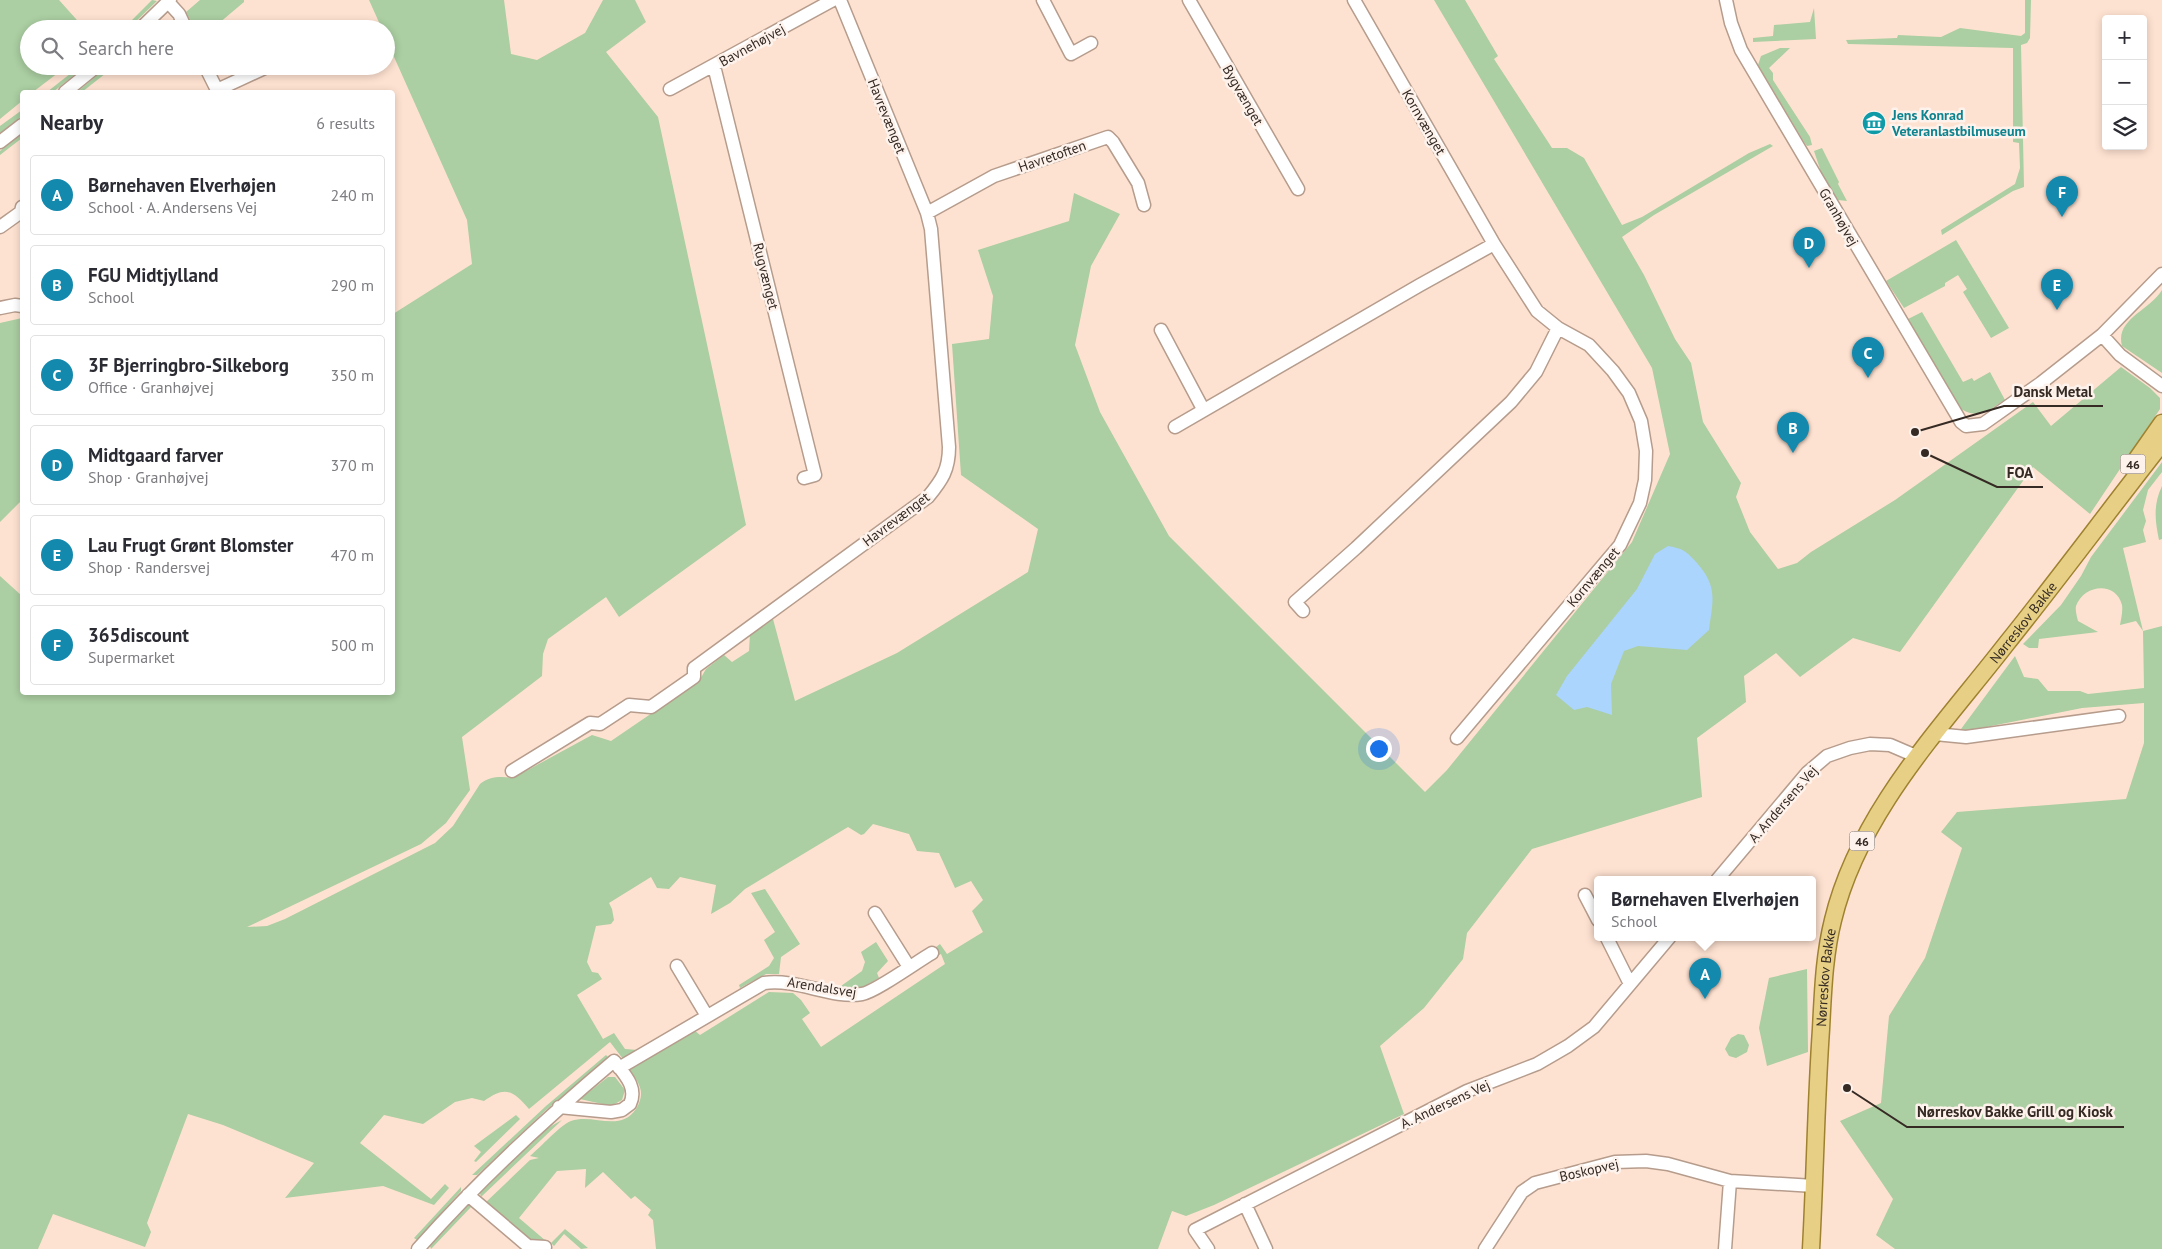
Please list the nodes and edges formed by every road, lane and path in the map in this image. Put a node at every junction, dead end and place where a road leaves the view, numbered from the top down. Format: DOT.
graph roads {
  1 [pos="833,0"];
  2 [pos="840,0"];
  3 [pos="1043,0"];
  4 [pos="1189,0"];
  5 [pos="1354,0"];
  6 [pos="1726,0"];
  7 [pos="169,1"];
  8 [pos="149,20"];
  9 [pos="182,20"];
  10 [pos="1091,43"];
  11 [pos="714,66"];
  12 [pos="86,75"];
  13 [pos="210,75"];
  14 [pos="251,75"];
  15 [pos="670,89"];
  16 [pos="67,90"];
  17 [pos="217,90"];
  18 [pos="220,90"];
  19 [pos="20,127"];
  20 [pos="0,142"];
  21 [pos="1298,190"];
  22 [pos="1144,205"];
  23 [pos="20,213"];
  24 [pos="927,213"];
  25 [pos="0,227"];
  26 [pos="1494,244"];
  27 [pos="2162,274"];
  28 [pos="20,306"];
  29 [pos="0,308"];
  30 [pos="1558,328"];
  31 [pos="1161,330"];
  32 [pos="2102,335"];
  33 [pos="2162,386"];
  34 [pos="1204,409"];
  35 [pos="2162,423"];
  36 [pos="1174,427"];
  37 [pos="2162,443"];
  38 [pos="804,478"];
  39 [pos="2110,509"];
  40 [pos="1303,611"];
  41 [pos="2119,716"];
  42 [pos="1936,734"];
  43 [pos="1457,738"];
  44 [pos="1918,757"];
  45 [pos="512,771"];
  46 [pos="1721,876"];
  47 [pos="1585,895"];
  48 [pos="1594,912"];
  49 [pos="875,913"];
  50 [pos="1608,941"];
  51 [pos="1666,941"];
  52 [pos="932,952"];
  53 [pos="677,966"];
  54 [pos="909,967"];
  55 [pos="1630,984"];
  56 [pos="707,1016"];
  57 [pos="619,1068"];
  58 [pos="559,1107"];
  59 [pos="1730,1180"];
  60 [pos="1814,1186"];
  61 [pos="468,1195"];
  62 [pos="1245,1204"];
  63 [pos="545,1247"];
  64 [pos="419,1249"];
  65 [pos="1208,1249"];
  66 [pos="1266,1249"];
  67 [pos="1485,1249"];
  68 [pos="1725,1249"];
  69 [pos="1811,1249"];
  1 -- 11 [label="street, Bavnehøjvej"];
  2 -- 24 [label="street, Havrevænget"];
  3 -- 10 [label="street"];
  4 -- 21 [label="street, Bygvænget"];
  5 -- 26 [label="street, Kornvænget"];
  6 -- 32 [label="street, Granhøjvej"];
  7 -- 8 [label="street"];
  7 -- 9 [label="street"];
  11 -- 15 [label="street, Bavnehøjvej"];
  11 -- 38 [label="street, Rugvænget"];
  12 -- 16 [label="street"];
  13 -- 17 [label="street"];
  14 -- 18 [label="street"];
  19 -- 20 [label="street"];
  22 -- 24 [label="street, Havretoften"];
  23 -- 25 [label="street"];
  24 -- 45 [label="street, Havrevænget"];
  26 -- 30 [label="street, Kornvænget"];
  26 -- 34 [label="street"];
  27 -- 32 [label="street"];
  28 -- 29 [label="street"];
  30 -- 40 [label="street"];
  30 -- 43 [label="street, Kornvænget"];
  31 -- 34 [label="street"];
  32 -- 33 [label="street"];
  34 -- 36 [label="street"];
  35 -- 39 [label="main road, Nørreskov Bakke / 46"];
  37 -- 39 [label="main road, Nørreskov Bakke / 46"];
  39 -- 42 [label="main road, Nørreskov Bakke / 46"];
  41 -- 42 [label="street"];
  42 -- 44 [label="main road, Nørreskov Bakke / 46"];
  44 -- 46 [label="street, A. Andersens Vej"];
  44 -- 60 [label="main road, Nørreskov Bakke / 46"];
  47 -- 48 [label="street"];
  49 -- 54 [label="street"];
  50 -- 55 [label="street"];
  51 -- 55 [label="street, A. Andersens Vej"];
  52 -- 54 [label="street, Arendalsvej"];
  53 -- 56 [label="street"];
  54 -- 56 [label="street, Arendalsvej"];
  55 -- 62 [label="street, A. Andersens Vej"];
  56 -- 57 [label="street, Arendalsvej"];
  57 -- 58 [label="street, Arendalsvej"];
  57 -- 58 [label="street"];
  58 -- 61 [label="street, Arendalsvej"];
  59 -- 60 [label="street, Boskopvej"];
  59 -- 67 [label="street, Boskopvej"];
  59 -- 68 [label="street"];
  60 -- 69 [label="main road, Nørreskov Bakke / 46"];
  61 -- 63 [label="street"];
  61 -- 64 [label="street, Arendalsvej"];
  62 -- 65 [label="street, A. Andersens Vej"];
  62 -- 66 [label="street"];
}
